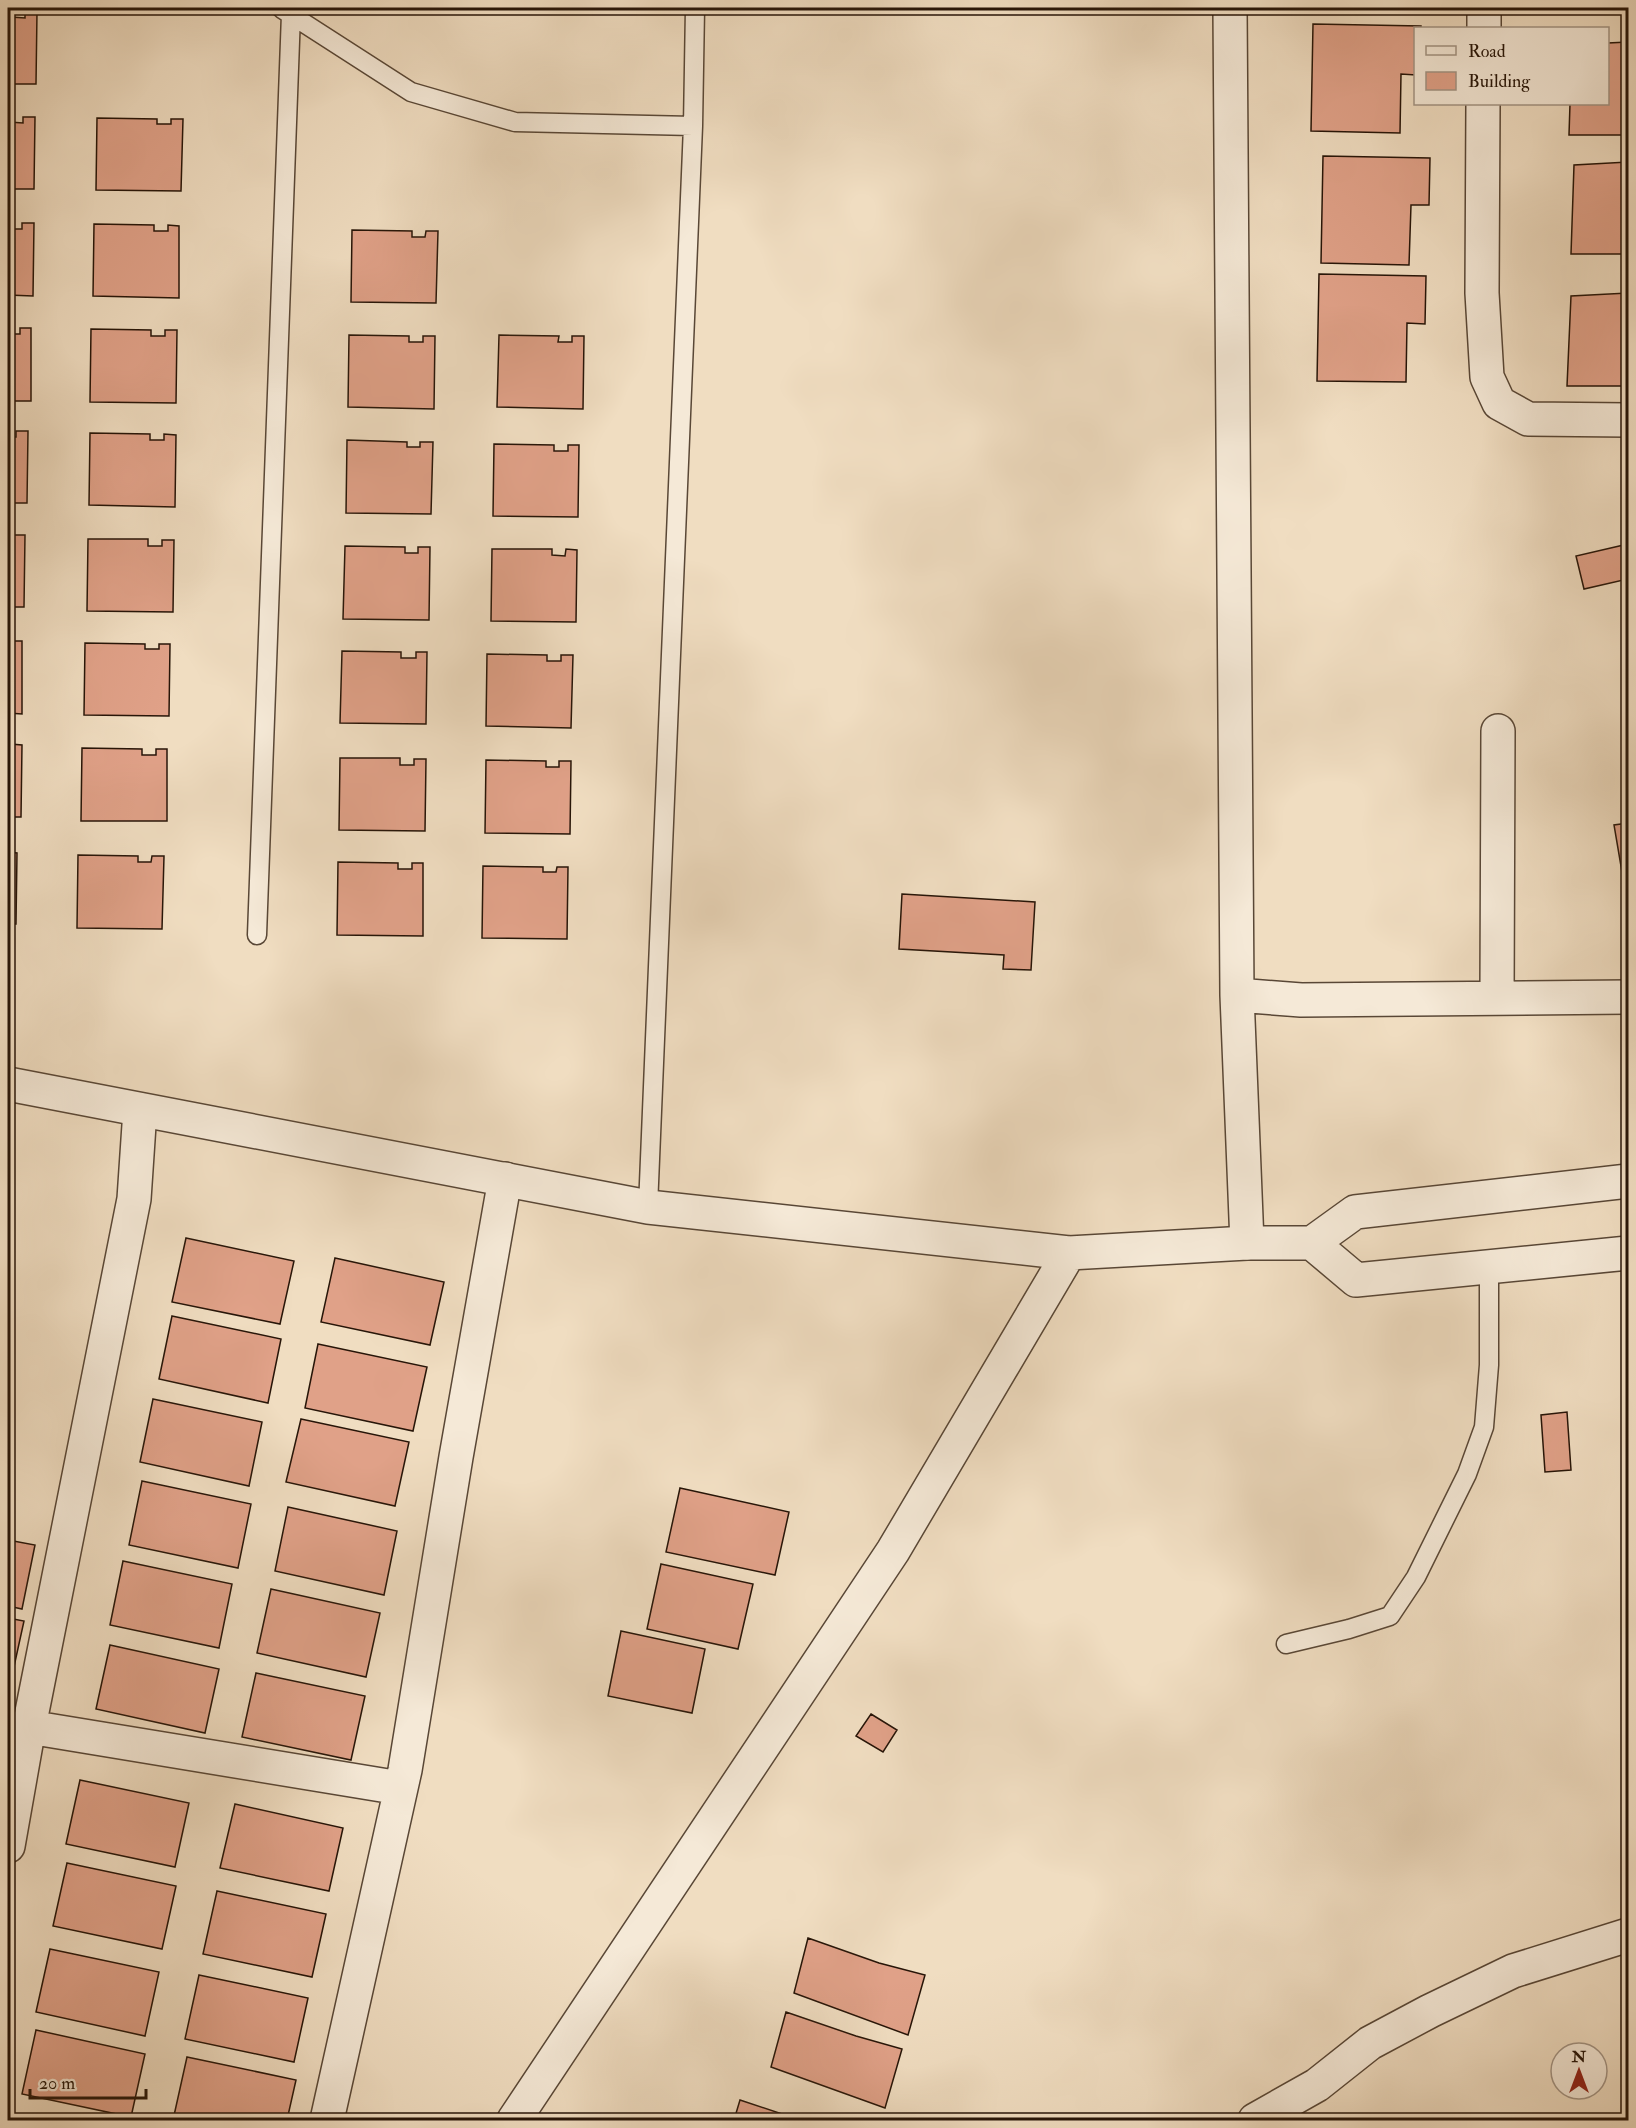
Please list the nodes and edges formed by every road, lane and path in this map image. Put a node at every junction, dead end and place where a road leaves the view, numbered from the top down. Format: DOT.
graph roads {
  1 [pos="695,8"];
  2 [pos="1230,8"];
  3 [pos="1484,8"];
  4 [pos="286,11"];
  5 [pos="1484,27"];
  6 [pos="1484,105"];
  7 [pos="693,126"];
  8 [pos="1629,420"];
  9 [pos="1498,731"];
  10 [pos="256,935"];
  11 [pos="1237,995"];
  12 [pos="1629,997"];
  13 [pos="1497,998"];
  14 [pos="8,1084"];
  15 [pos="140,1110"];
  16 [pos="505,1179"];
  17 [pos="1629,1181"];
  18 [pos="648,1207"];
  19 [pos="1247,1243"];
  20 [pos="1312,1243"];
  21 [pos="1069,1252"];
  22 [pos="1629,1253"];
  23 [pos="1490,1267"];
  24 [pos="1286,1644"];
  25 [pos="29,1727"];
  26 [pos="400,1788"];
  27 [pos="8,1846"];
  28 [pos="1629,1935"];
  29 [pos="327,2121"];
  30 [pos="514,2121"];
  31 [pos="1255,2121"];
  1 -- 7 [label="lane"];
  2 -- 11 [label="street"];
  3 -- 5 [label="street"];
  4 -- 7 [label="lane"];
  4 -- 10 [label="lane"];
  6 -- 8 [label="street"];
  7 -- 18 [label="lane"];
  9 -- 13 [label="street"];
  11 -- 13 [label="street"];
  11 -- 19 [label="street"];
  12 -- 13 [label="street"];
  14 -- 15 [label="street"];
  15 -- 16 [label="street"];
  15 -- 25 [label="street"];
  16 -- 18 [label="street"];
  16 -- 26 [label="street"];
  17 -- 20 [label="street"];
  18 -- 21 [label="street"];
  19 -- 20 [label="street"];
  19 -- 21 [label="street"];
  20 -- 23 [label="street"];
  21 -- 30 [label="street"];
  22 -- 23 [label="street"];
  23 -- 24 [label="lane"];
  25 -- 26 [label="street"];
  25 -- 27 [label="street"];
  26 -- 29 [label="street"];
  28 -- 31 [label="street"];
}
